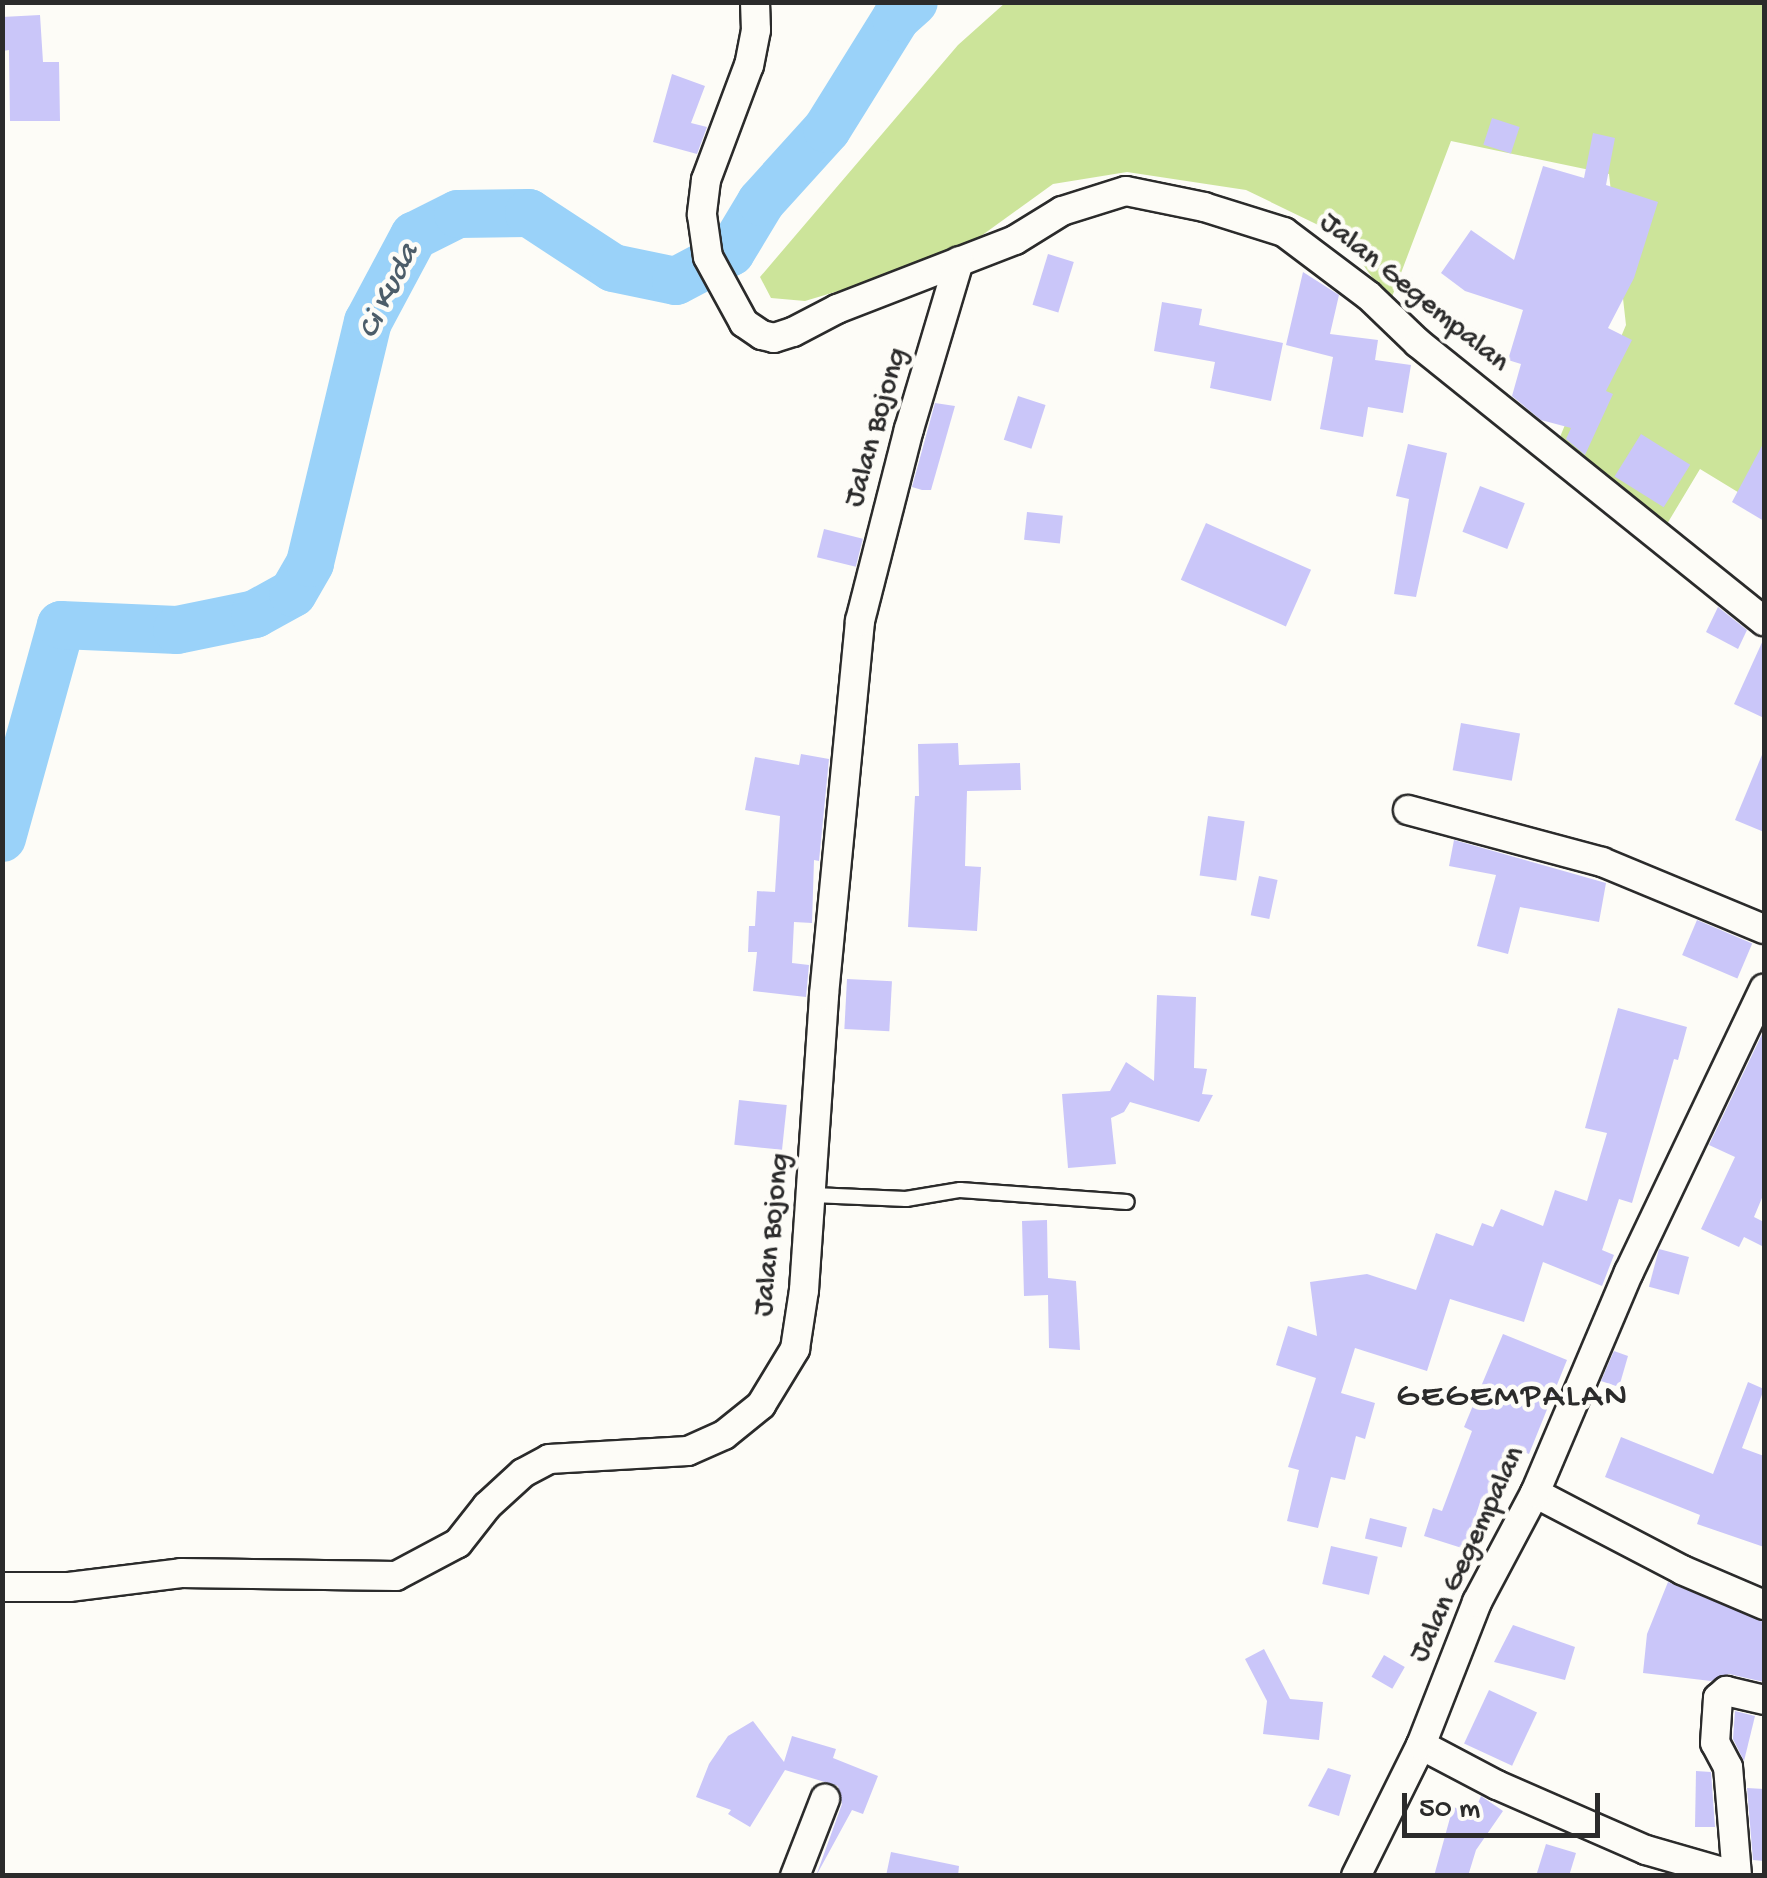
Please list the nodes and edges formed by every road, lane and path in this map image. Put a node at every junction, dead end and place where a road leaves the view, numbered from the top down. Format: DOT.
graph roads {
  1 [pos="756,2"];
  2 [pos="959,262"];
  3 [pos="1764,622"];
  4 [pos="1408,810"];
  5 [pos="1764,929"];
  6 [pos="1764,989"];
  7 [pos="813,1195"];
  8 [pos="1127,1202"];
  9 [pos="1535,1494"];
  10 [pos="2,1587"];
  11 [pos="1764,1605"];
  12 [pos="1764,1700"];
  13 [pos="1422,1744"];
  14 [pos="825,1799"];
  15 [pos="795,1876"];
  16 [pos="1356,1876"];
  17 [pos="1736,1876"];
  1 -- 2 [label="street, Jalan Gegempalan"];
  2 -- 3 [label="street, Jalan Gegempalan"];
  2 -- 7 [label="street, Jalan Bojong"];
  4 -- 5 [label="street"];
  6 -- 9 [label="street, Jalan Gegempalan"];
  7 -- 8 [label="lane"];
  7 -- 10 [label="street, Jalan Bojong"];
  9 -- 11 [label="street"];
  9 -- 13 [label="street, Jalan Gegempalan"];
  12 -- 17 [label="street"];
  13 -- 16 [label="street, Jalan Gegempalan"];
  13 -- 17 [label="street"];
  14 -- 15 [label="street"];
}
